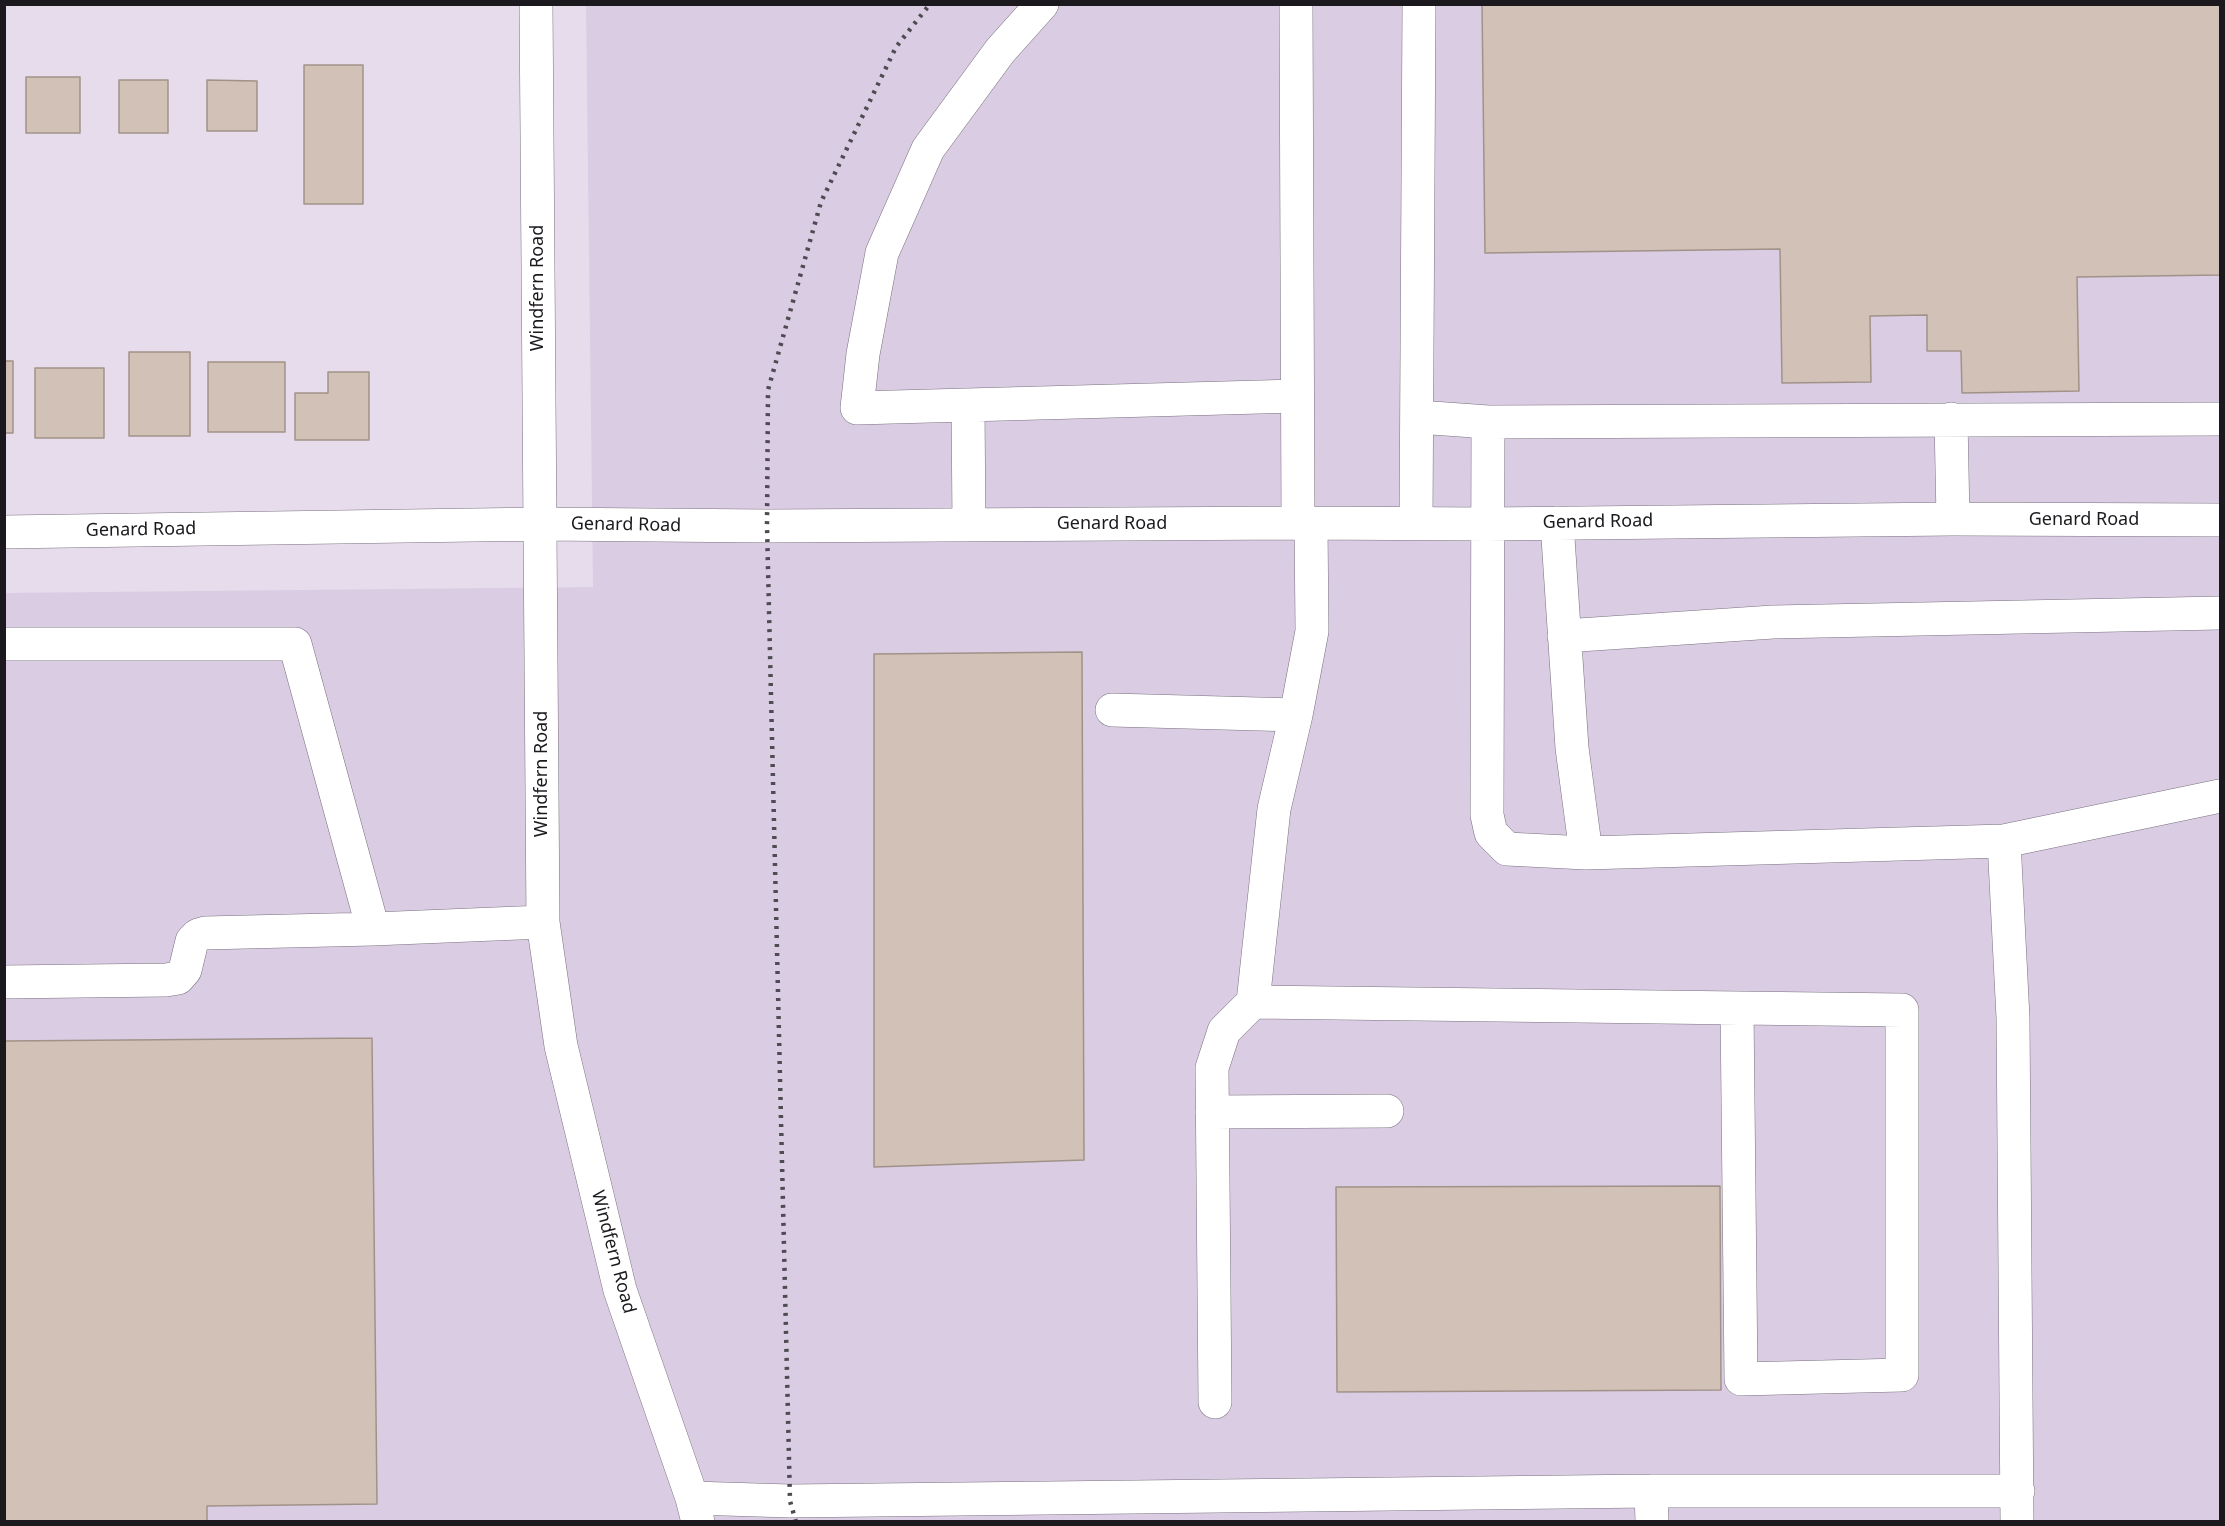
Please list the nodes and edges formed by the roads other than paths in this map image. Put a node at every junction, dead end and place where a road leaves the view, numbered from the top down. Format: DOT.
graph roads {
  1 [pos="537,4"];
  2 [pos="1042,4"];
  3 [pos="1296,4"];
  4 [pos="1419,4"];
  5 [pos="1297,396"];
  6 [pos="968,406"];
  7 [pos="1418,417"];
  8 [pos="1951,419"];
  9 [pos="2220,419"];
  10 [pos="1488,422"];
  11 [pos="1953,519"];
  12 [pos="2220,520"];
  13 [pos="1304,523"];
  14 [pos="1416,523"];
  15 [pos="1557,523"];
  16 [pos="541,524"];
  17 [pos="1488,524"];
  18 [pos="969,525"];
  19 [pos="4,532"];
  20 [pos="2220,613"];
  21 [pos="1564,636"];
  22 [pos="4,644"];
  23 [pos="1112,710"];
  24 [pos="1296,715"];
  25 [pos="2220,796"];
  26 [pos="2004,841"];
  27 [pos="1586,852"];
  28 [pos="543,922"];
  29 [pos="373,929"];
  30 [pos="4,982"];
  31 [pos="1253,1002"];
  32 [pos="1737,1008"];
  33 [pos="1387,1111"];
  34 [pos="1212,1112"];
  35 [pos="1215,1402"];
  36 [pos="1651,1506"];
  37 [pos="2017,1506"];
  38 [pos="695,1509"];
  1 -- 16 [label="street, Windfern Road"];
  2 -- 6 [label="street"];
  3 -- 5 [label="street"];
  4 -- 7 [label="street"];
  5 -- 6 [label="street"];
  5 -- 13 [label="street"];
  6 -- 18 [label="street"];
  7 -- 10 [label="street"];
  7 -- 14 [label="street"];
  8 -- 9 [label="street"];
  8 -- 10 [label="street"];
  8 -- 11 [label="street"];
  10 -- 17 [label="street"];
  11 -- 12 [label="street, Genard Road"];
  11 -- 15 [label="street, Genard Road"];
  13 -- 14 [label="street, Genard Road"];
  13 -- 18 [label="street, Genard Road"];
  13 -- 24 [label="street"];
  14 -- 17 [label="street, Genard Road"];
  15 -- 17 [label="street, Genard Road"];
  15 -- 21 [label="street"];
  16 -- 18 [label="street, Genard Road"];
  16 -- 19 [label="street, Genard Road"];
  16 -- 28 [label="street, Windfern Road"];
  17 -- 27 [label="street"];
  20 -- 21 [label="street"];
  21 -- 27 [label="street"];
  22 -- 29 [label="street"];
  23 -- 24 [label="street"];
  24 -- 31 [label="street"];
  25 -- 26 [label="street"];
  26 -- 27 [label="street"];
  26 -- 37 [label="street"];
  28 -- 29 [label="street"];
  28 -- 38 [label="street, Windfern Road"];
  29 -- 30 [label="street"];
  31 -- 32 [label="street"];
  31 -- 34 [label="street"];
  32 -- 32 [label="street"];
  33 -- 34 [label="street"];
  34 -- 35 [label="street"];
  36 -- 37 [label="street"];
  36 -- 38 [label="street"];
}
